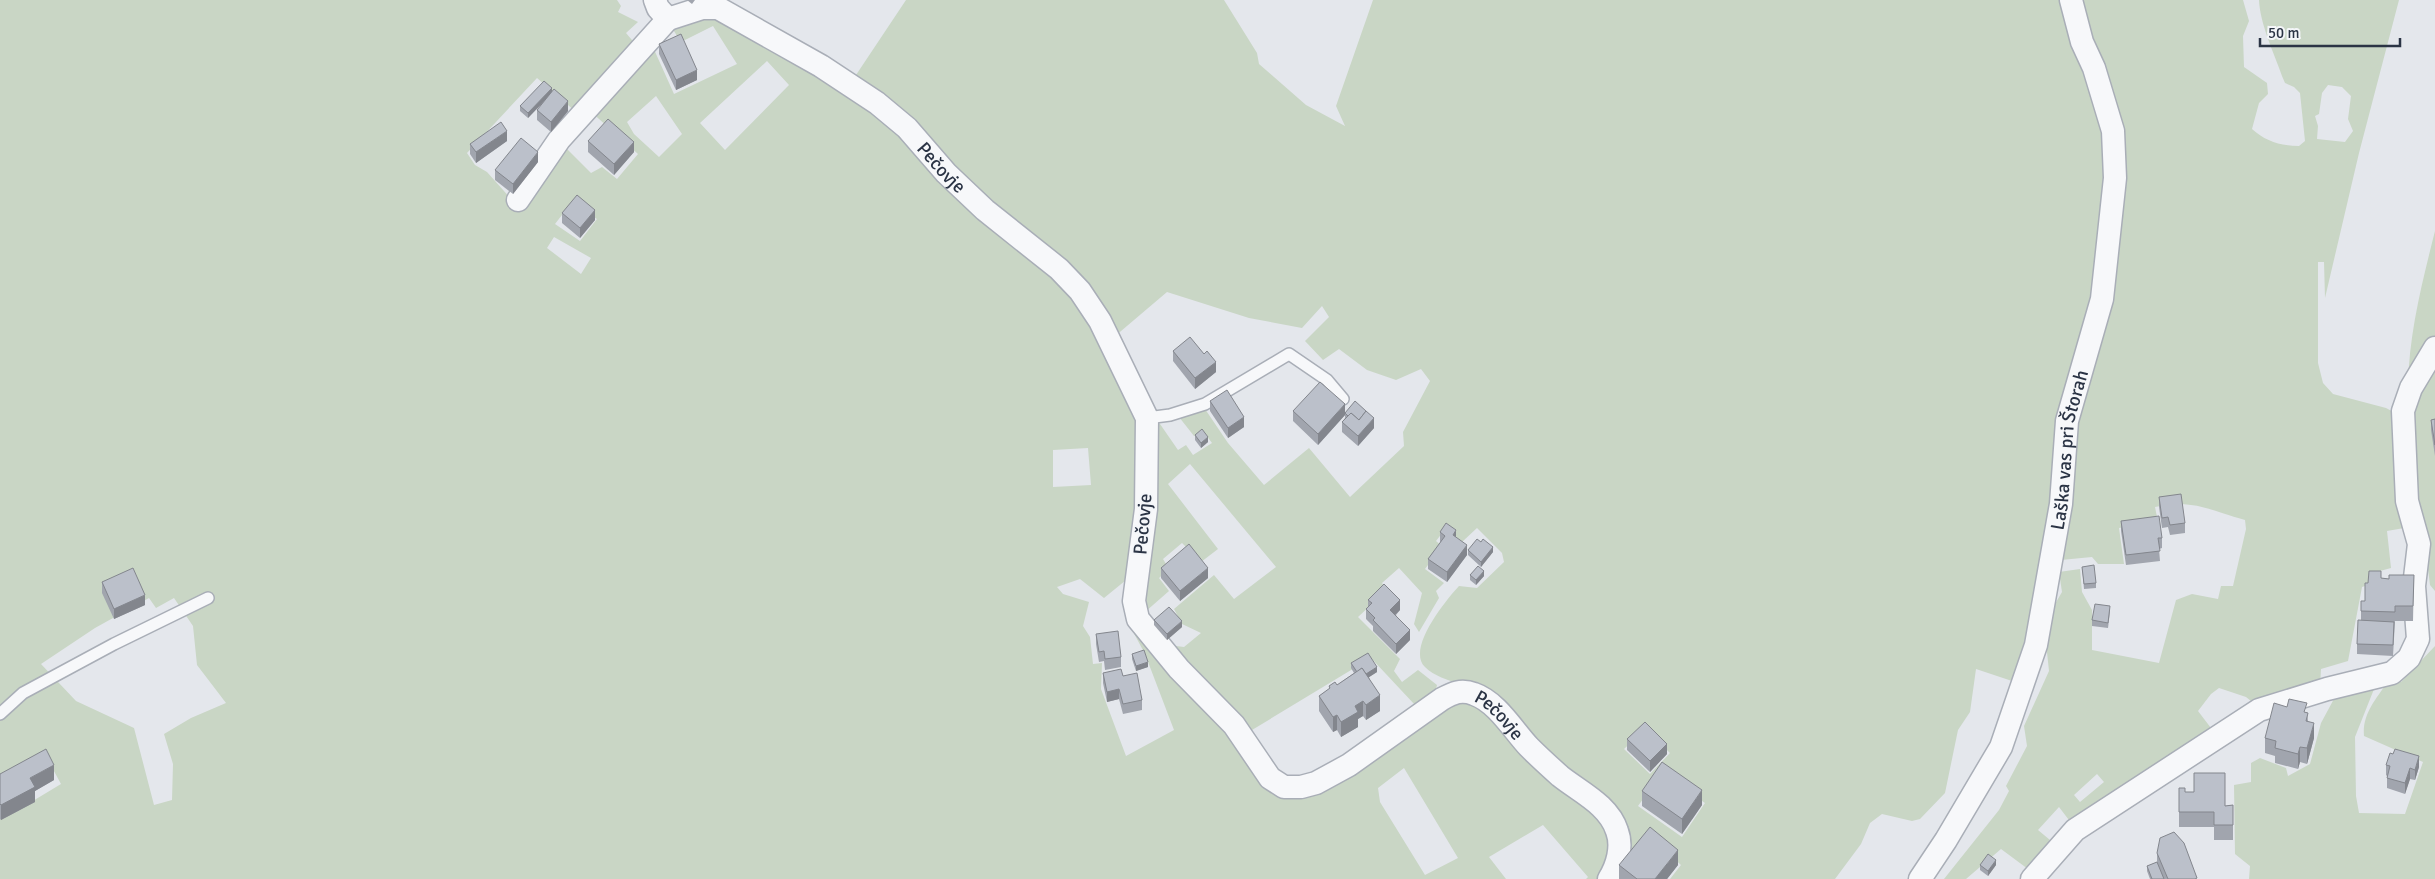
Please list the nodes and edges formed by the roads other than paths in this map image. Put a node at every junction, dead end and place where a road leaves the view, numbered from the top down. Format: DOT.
graph roads {
  1 [pos="655,0"];
  2 [pos="2071,0"];
  3 [pos="668,18"];
  4 [pos="518,200"];
  5 [pos="2435,348"];
  6 [pos="1343,399"];
  7 [pos="1147,418"];
  8 [pos="208,598"];
  9 [pos="0,714"];
  10 [pos="1609,879"];
  11 [pos="1920,879"];
  12 [pos="2032,879"];
  1 -- 3 [label="street"];
  2 -- 11 [label="street, Laška vas pri Štorah"];
  3 -- 4 [label="street"];
  3 -- 7 [label="street, Pečovje"];
  5 -- 12 [label="street"];
  6 -- 7 [label="lane"];
  7 -- 10 [label="street, Pečovje"];
  8 -- 9 [label="lane"];
}
